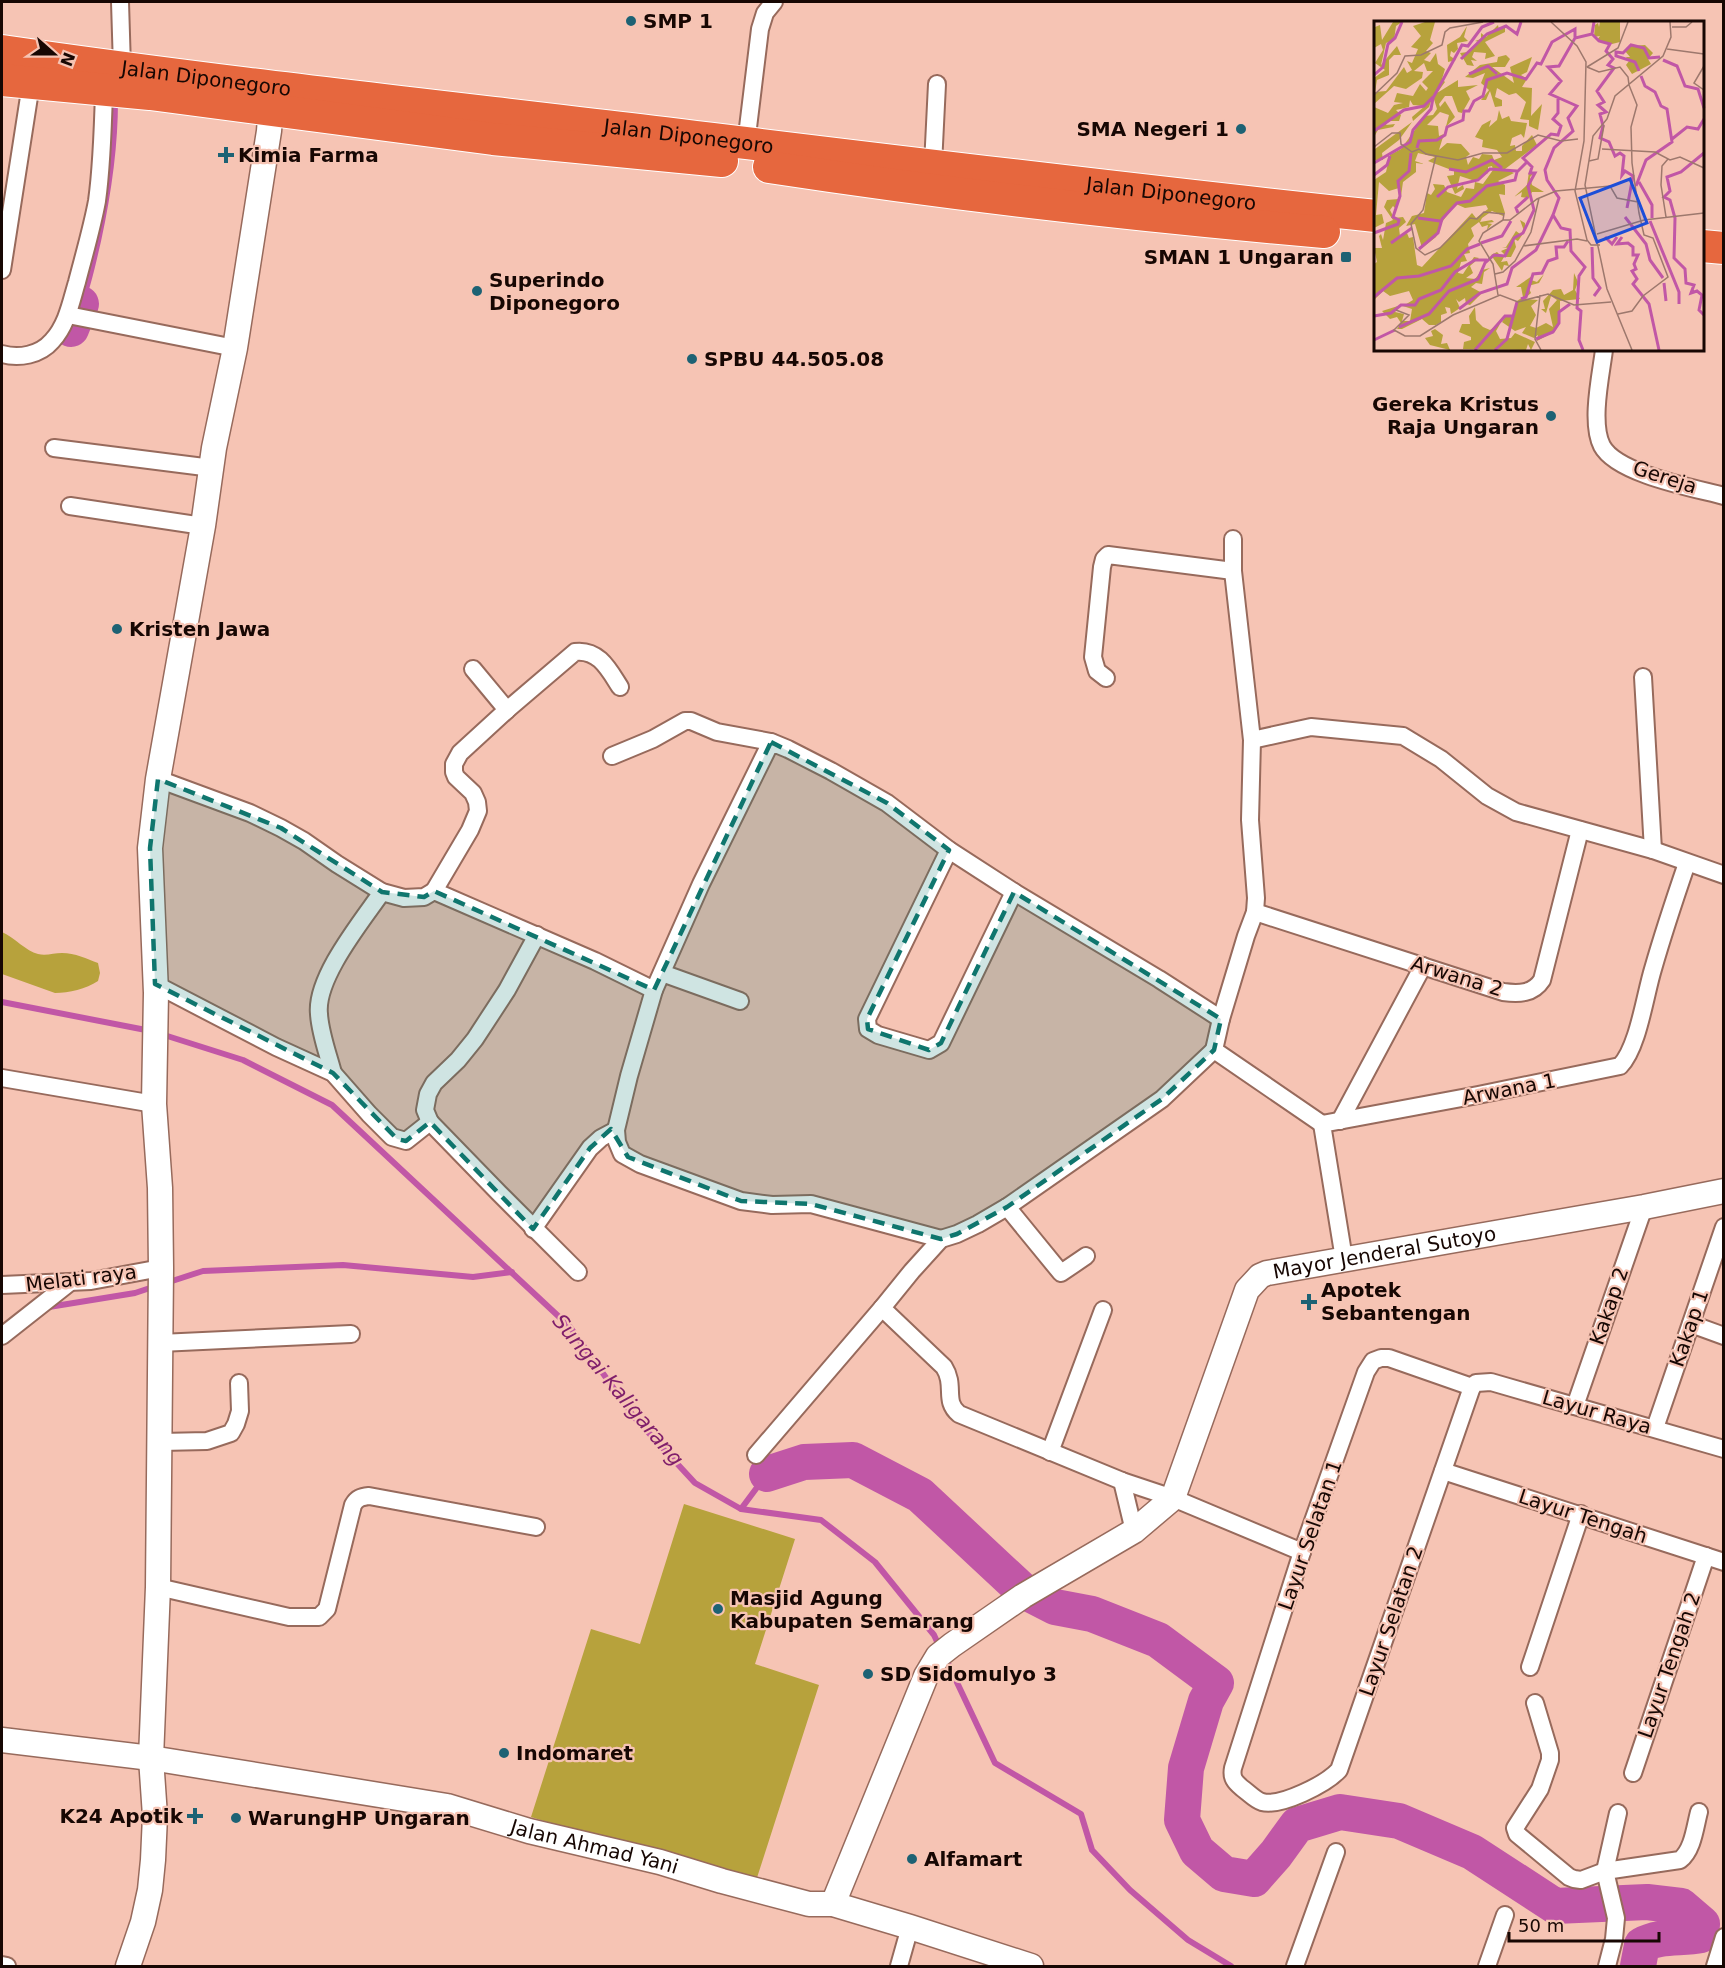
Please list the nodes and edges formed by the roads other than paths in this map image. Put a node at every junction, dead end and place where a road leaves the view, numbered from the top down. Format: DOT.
graph roads {
  1 [pos="120,2"];
  2 [pos="774,2"];
  3 [pos="2,51"];
  4 [pos="110,76"];
  5 [pos="16,82"];
  6 [pos="937,84"];
  7 [pos="272,98"];
  8 [pos="609,139"];
  9 [pos="746,144"];
  10 [pos="933,165"];
  11 [pos="1222,211"];
  12 [pos="1361,225"];
  13 [pos="1704,246"];
  14 [pos="1724,248"];
  15 [pos="1704,266"];
  16 [pos="1724,267"];
  17 [pos="2,270"];
  18 [pos="68,315"];
  19 [pos="234,348"];
  20 [pos="1604,351"];
  21 [pos="2,354"];
  22 [pos="54,448"];
  23 [pos="212,468"];
  24 [pos="1724,496"];
  25 [pos="70,506"];
  26 [pos="203,526"];
  27 [pos="1233,539"];
  28 [pos="1233,571"];
  29 [pos="473,669"];
  30 [pos="1643,676"];
  31 [pos="1106,678"];
  32 [pos="620,687"];
  33 [pos="507,710"];
  34 [pos="1252,740"];
  35 [pos="771,742"];
  36 [pos="612,756"];
  37 [pos="158,779"];
  38 [pos="1580,830"];
  39 [pos="949,850"];
  40 [pos="1653,850"];
  41 [pos="1687,863"];
  42 [pos="1724,875"];
  43 [pos="434,891"];
  44 [pos="382,892"];
  45 [pos="1014,892"];
  46 [pos="1255,912"];
  47 [pos="537,935"];
  48 [pos="1423,966"];
  49 [pos="662,973"];
  50 [pos="155,988"];
  51 [pos="654,990"];
  52 [pos="740,1001"];
  53 [pos="1221,1019"];
  54 [pos="1214,1050"];
  55 [pos="333,1072"];
  56 [pos="2,1078"];
  57 [pos="154,1104"];
  58 [pos="1340,1121"];
  59 [pos="430,1122"];
  60 [pos="1322,1124"];
  61 [pos="616,1130"];
  62 [pos="1724,1191"];
  63 [pos="1006,1207"];
  64 [pos="1644,1207"];
  65 [pos="1724,1227"];
  66 [pos="533,1228"];
  67 [pos="941,1239"];
  68 [pos="1086,1256"];
  69 [pos="1344,1259"];
  70 [pos="578,1272"];
  71 [pos="161,1280"];
  72 [pos="68,1284"];
  73 [pos="2,1286"];
  74 [pos="882,1308"];
  75 [pos="1103,1310"];
  76 [pos="1690,1324"];
  77 [pos="351,1334"];
  78 [pos="2,1336"];
  79 [pos="1724,1336"];
  80 [pos="160,1343"];
  81 [pos="239,1383"];
  82 [pos="1472,1388"];
  83 [pos="1575,1406"];
  84 [pos="1655,1428"];
  85 [pos="161,1442"];
  86 [pos="1724,1449"];
  87 [pos="1050,1452"];
  88 [pos="756,1455"];
  89 [pos="1443,1471"];
  90 [pos="1122,1481"];
  91 [pos="1173,1498"];
  92 [pos="1581,1514"];
  93 [pos="536,1527"];
  94 [pos="1134,1531"];
  95 [pos="1302,1552"];
  96 [pos="1706,1556"];
  97 [pos="1724,1562"];
  98 [pos="158,1587"];
  99 [pos="1530,1666"];
  100 [pos="1535,1703"];
  101 [pos="2,1740"];
  102 [pos="151,1758"];
  103 [pos="1633,1773"];
  104 [pos="1258,1801"];
  105 [pos="1699,1812"];
  106 [pos="1618,1813"];
  107 [pos="1336,1852"];
  108 [pos="1605,1871"];
  109 [pos="833,1904"];
  110 [pos="1505,1915"];
  111 [pos="910,1927"];
  112 [pos="1724,1937"];
  113 [pos="2,1965"];
  114 [pos="7,1966"];
  115 [pos="128,1966"];
  116 [pos="899,1966"];
  117 [pos="1031,1966"];
  118 [pos="1295,1966"];
  119 [pos="1488,1966"];
  120 [pos="1607,1966"];
  121 [pos="1715,1966"];
  1 -- 4 [label="street"];
  2 -- 9 [label="street"];
  3 -- 4 [label="highway, Jalan Diponegoro"];
  4 -- 5 [label="highway, Jalan Diponegoro"];
  4 -- 7 [label="highway, Jalan Diponegoro"];
  4 -- 18 [label="street"];
  5 -- 17 [label="street"];
  6 -- 10 [label="street"];
  7 -- 8 [label="highway, Jalan Diponegoro"];
  7 -- 19 [label="street"];
  8 -- 9 [label="highway, Jalan Diponegoro"];
  8 -- 11 [label="highway, Jalan Diponegoro"];
  9 -- 10 [label="highway, Jalan Diponegoro"];
  10 -- 11 [label="highway, Jalan Diponegoro"];
  11 -- 12 [label="highway, Jalan Diponegoro"];
  13 -- 14 [label="highway"];
  15 -- 16 [label="highway"];
  18 -- 19 [label="street"];
  18 -- 21 [label="street"];
  19 -- 23 [label="street"];
  20 -- 24 [label="street, Gereja"];
  22 -- 23 [label="street"];
  23 -- 26 [label="street"];
  25 -- 26 [label="street"];
  26 -- 37 [label="street"];
  27 -- 28 [label="street"];
  28 -- 31 [label="street"];
  28 -- 34 [label="street"];
  29 -- 33 [label="street"];
  30 -- 40 [label="street"];
  32 -- 33 [label="street"];
  33 -- 43 [label="street"];
  34 -- 38 [label="street"];
  34 -- 46 [label="street"];
  35 -- 36 [label="street"];
  35 -- 39 [label="street"];
  35 -- 49 [label="street"];
  37 -- 44 [label="street"];
  37 -- 50 [label="street"];
  38 -- 40 [label="street"];
  38 -- 48 [label="street, Arwana 2"];
  39 -- 45 [label="street"];
  39 -- 45 [label="street"];
  40 -- 41 [label="street"];
  41 -- 42 [label="street"];
  41 -- 58 [label="street, Arwana 1"];
  43 -- 44 [label="street"];
  43 -- 47 [label="street"];
  44 -- 55 [label="street"];
  45 -- 53 [label="street"];
  46 -- 48 [label="street, Arwana 2"];
  46 -- 53 [label="street"];
  47 -- 51 [label="street"];
  47 -- 59 [label="street"];
  48 -- 58 [label="street"];
  49 -- 51 [label="street"];
  49 -- 52 [label="street"];
  50 -- 55 [label="street"];
  50 -- 57 [label="street"];
  51 -- 61 [label="street"];
  53 -- 54 [label="street"];
  54 -- 60 [label="street"];
  54 -- 63 [label="street"];
  55 -- 59 [label="street"];
  56 -- 57 [label="street"];
  57 -- 71 [label="street"];
  58 -- 60 [label="street, Arwana 1"];
  59 -- 66 [label="street"];
  60 -- 69 [label="street"];
  61 -- 66 [label="street"];
  61 -- 67 [label="street"];
  62 -- 64 [label="street, Mayor Jenderal Sutoyo"];
  63 -- 67 [label="street"];
  63 -- 68 [label="street"];
  64 -- 69 [label="street, Mayor Jenderal Sutoyo"];
  64 -- 83 [label="street, Kakap 2"];
  65 -- 76 [label="street, Kakap 1"];
  66 -- 70 [label="street"];
  67 -- 74 [label="street"];
  69 -- 91 [label="street, Mayor Jenderal Sutoyo"];
  71 -- 72 [label="street, Melati raya"];
  71 -- 80 [label="street"];
  72 -- 73 [label="street, Melati raya"];
  72 -- 78 [label="street"];
  74 -- 87 [label="street"];
  74 -- 88 [label="street"];
  75 -- 87 [label="street"];
  76 -- 79 [label="street"];
  76 -- 84 [label="street, Kakap 1"];
  77 -- 80 [label="street"];
  80 -- 85 [label="street"];
  81 -- 85 [label="street"];
  82 -- 83 [label="street, Layur Raya"];
  82 -- 89 [label="street, Layur Selatan 2"];
  82 -- 95 [label="street, Layur Selatan 1"];
  83 -- 84 [label="street, Layur Raya"];
  84 -- 86 [label="street, Layur Raya"];
  85 -- 98 [label="street"];
  87 -- 90 [label="street"];
  89 -- 92 [label="street, Layur Tengah"];
  89 -- 104 [label="street, Layur Selatan 2"];
  90 -- 91 [label="street"];
  90 -- 94 [label="street"];
  91 -- 94 [label="street"];
  91 -- 95 [label="street"];
  92 -- 96 [label="street, Layur Tengah"];
  92 -- 99 [label="street"];
  93 -- 98 [label="street"];
  94 -- 109 [label="street"];
  95 -- 104 [label="street, Layur Selatan 1"];
  96 -- 97 [label="street, Layur Tengah"];
  96 -- 103 [label="street, Layur Tengah 2"];
  98 -- 102 [label="street"];
  100 -- 108 [label="street"];
  101 -- 102 [label="street, Jalan Ahmad Yani"];
  102 -- 109 [label="street, Jalan Ahmad Yani"];
  102 -- 115 [label="street"];
  105 -- 108 [label="street"];
  106 -- 108 [label="street"];
  107 -- 118 [label="street"];
  108 -- 120 [label="street"];
  109 -- 111 [label="street, Jalan Ahmad Yani"];
  110 -- 119 [label="street"];
  111 -- 116 [label="street"];
  111 -- 117 [label="street, Jalan Ahmad Yani"];
  112 -- 121 [label="street"];
  113 -- 114 [label="street"];
}
